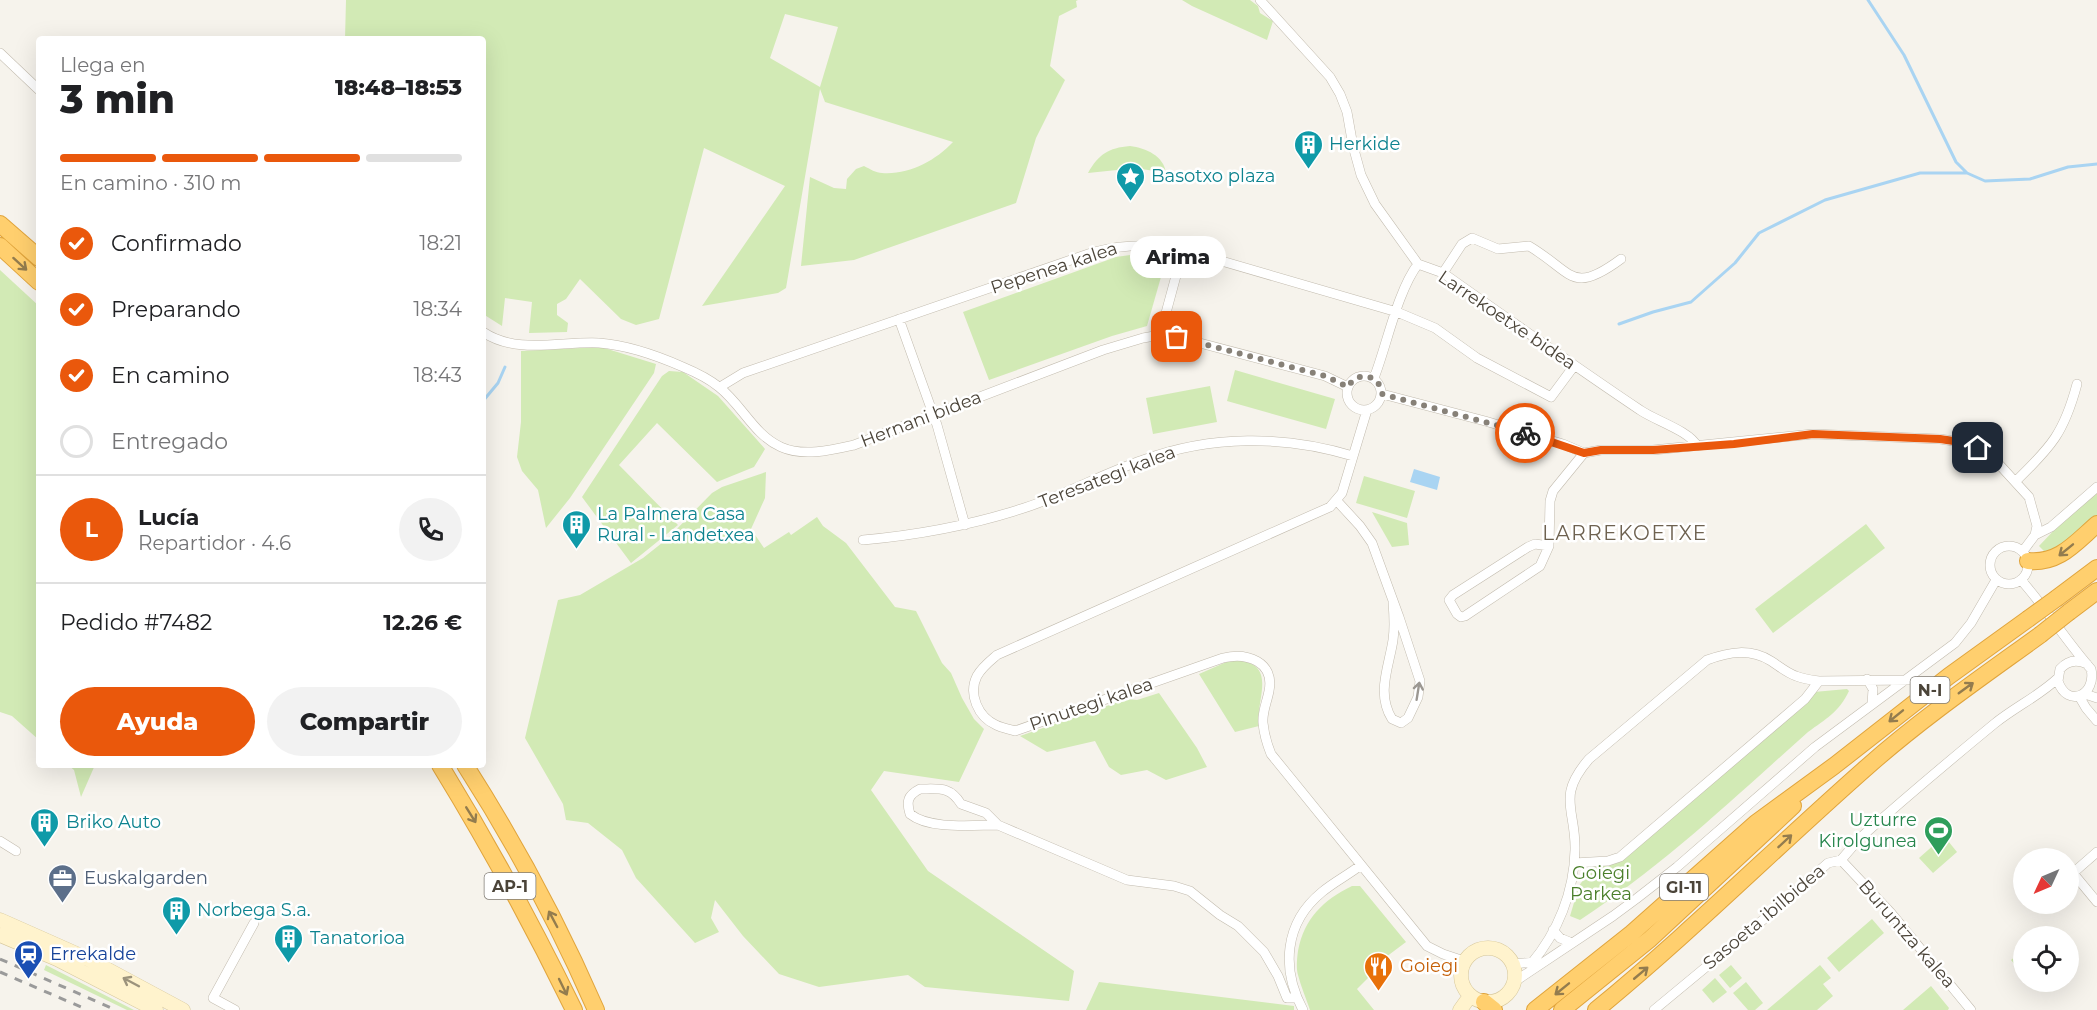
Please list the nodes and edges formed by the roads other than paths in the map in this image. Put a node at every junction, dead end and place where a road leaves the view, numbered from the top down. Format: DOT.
graph roads {
  1 [pos="1260,0"];
  2 [pos="0,52"];
  3 [pos="36,87"];
  4 [pos="0,224"];
  5 [pos="0,246"];
  6 [pos="1183,250"];
  7 [pos="36,255"];
  8 [pos="1622,260"];
  9 [pos="1418,264"];
  10 [pos="1443,273"];
  11 [pos="36,279"];
  12 [pos="1397,312"];
  13 [pos="899,319"];
  14 [pos="486,333"];
  15 [pos="1160,335"];
  16 [pos="1574,366"];
  17 [pos="1374,378"];
  18 [pos="2077,384"];
  19 [pos="720,387"];
  20 [pos="1348,387"];
  21 [pos="1382,394"];
  22 [pos="1367,410"];
  23 [pos="933,414"];
  24 [pos="1697,446"];
  25 [pos="1584,453"];
  26 [pos="1353,456"];
  27 [pos="2016,481"];
  28 [pos="2097,487"];
  29 [pos="1337,501"];
  30 [pos="2097,524"];
  31 [pos="965,525"];
  32 [pos="2035,535"];
  33 [pos="863,540"];
  34 [pos="1548,546"];
  35 [pos="2025,556"];
  36 [pos="2097,568"];
  37 [pos="1996,580"];
  38 [pos="2021,580"];
  39 [pos="2097,591"];
  40 [pos="1393,602"];
  41 [pos="2067,640"];
  42 [pos="1391,654"];
  43 [pos="1410,654"];
  44 [pos="2087,664"];
  45 [pos="2063,665"];
  46 [pos="2058,678"];
  47 [pos="1867,679"];
  48 [pos="1908,680"];
  49 [pos="1819,681"];
  50 [pos="2095,687"];
  51 [pos="2041,693"];
  52 [pos="2067,694"];
  53 [pos="2082,695"];
  54 [pos="2097,698"];
  55 [pos="1872,704"];
  56 [pos="2097,721"];
  57 [pos="1834,766"];
  58 [pos="442,768"];
  59 [pos="467,768"];
  60 [pos="998,825"];
  61 [pos="0,841"];
  62 [pos="16,851"];
  63 [pos="2097,852"];
  64 [pos="1841,860"];
  65 [pos="1574,863"];
  66 [pos="1361,866"];
  67 [pos="2097,902"];
  68 [pos="0,920"];
  69 [pos="254,923"];
  70 [pos="1553,930"];
  71 [pos="0,936"];
  72 [pos="1572,943"];
  73 [pos="1464,961"];
  74 [pos="1512,964"];
  75 [pos="1531,964"];
  76 [pos="1514,982"];
  77 [pos="1297,998"];
  78 [pos="1483,1003"];
  79 [pos="1967,1008"];
  80 [pos="156,1010"];
  81 [pos="183,1010"];
  82 [pos="236,1010"];
  83 [pos="574,1010"];
  84 [pos="596,1010"];
  85 [pos="1303,1010"];
  86 [pos="1460,1010"];
  87 [pos="1535,1010"];
  88 [pos="1562,1010"];
  89 [pos="1597,1010"];
  90 [pos="1654,1010"];
  1 -- 9 [label="street"];
  2 -- 3 [label="street"];
  4 -- 7 [label="highway"];
  5 -- 11 [label="highway, one-way"];
  6 -- 12 [label="street, Pepenea kalea"];
  6 -- 13 [label="street, Pepenea kalea"];
  6 -- 15 [label="street"];
  8 -- 10 [label="street"];
  9 -- 10 [label="street, Larrekoetxe bidea"];
  9 -- 12 [label="street, Larrekoetxe bidea"];
  10 -- 16 [label="street, Larrekoetxe bidea"];
  12 -- 16 [label="street, Pepenea kalea"];
  12 -- 17 [label="street, Larrekoetxe bidea"];
  13 -- 19 [label="street, Pepenea kalea"];
  13 -- 23 [label="street"];
  14 -- 19 [label="street, Hernani bidea"];
  15 -- 20 [label="street, Hernani bidea"];
  15 -- 23 [label="street, Hernani bidea"];
  16 -- 24 [label="street, Larrekoetxe bidea"];
  17 -- 20 [label="street"];
  17 -- 21 [label="street"];
  18 -- 27 [label="street"];
  19 -- 23 [label="street, Hernani bidea"];
  20 -- 22 [label="street"];
  21 -- 22 [label="street"];
  21 -- 25 [label="street"];
  22 -- 26 [label="street"];
  23 -- 31 [label="street"];
  24 -- 25 [label="street"];
  24 -- 27 [label="street"];
  25 -- 34 [label="street"];
  26 -- 29 [label="street"];
  26 -- 31 [label="street, Teresategi kalea"];
  27 -- 32 [label="street"];
  28 -- 32 [label="street"];
  29 -- 40 [label="street"];
  29 -- 66 [label="street, Pinutegi kalea"];
  30 -- 35 [label="highway, one-way"];
  31 -- 33 [label="street, Teresategi kalea"];
  32 -- 35 [label="street"];
  34 -- 34 [label="street"];
  35 -- 37 [label="street"];
  35 -- 38 [label="street"];
  36 -- 57 [label="highway, N-I, one-way, bridge"];
  37 -- 38 [label="street"];
  37 -- 48 [label="street"];
  38 -- 41 [label="street"];
  89 -- 39 [label="highway, N-I, one-way, bridge"];
  40 -- 42 [label="street"];
  40 -- 43 [label="street"];
  41 -- 44 [label="street"];
  41 -- 45 [label="street"];
  42 -- 43 [label="street"];
  42 -- 43 [label="street, one-way"];
  44 -- 45 [label="street"];
  44 -- 50 [label="street"];
  45 -- 46 [label="street"];
  46 -- 51 [label="street, Sasoeta ibilbidea"];
  46 -- 52 [label="street"];
  47 -- 48 [label="street"];
  47 -- 49 [label="street"];
  47 -- 55 [label="street"];
  48 -- 55 [label="street"];
  49 -- 65 [label="street"];
  49 -- 65 [label="street"];
  50 -- 53 [label="street"];
  51 -- 52 [label="street"];
  51 -- 64 [label="street, Sasoeta ibilbidea"];
  52 -- 53 [label="street"];
  53 -- 54 [label="street"];
  53 -- 56 [label="street"];
  55 -- 72 [label="street"];
  57 -- 87 [label="highway, GI-11, one-way"];
  57 -- 88 [label="highway, N-I"];
  58 -- 83 [label="highway, AP-1, one-way"];
  84 -- 59 [label="highway, AP-1, one-way"];
  60 -- 60 [label="street"];
  60 -- 77 [label="street"];
  61 -- 62 [label="street"];
  63 -- 67 [label="street"];
  64 -- 79 [label="street, Buruntza kalea"];
  64 -- 90 [label="street, Sasoeta ibilbidea"];
  65 -- 70 [label="street"];
  66 -- 73 [label="street, Pinutegi kalea"];
  66 -- 77 [label="street"];
  81 -- 68 [label="main road, one-way"];
  69 -- 82 [label="street"];
  70 -- 72 [label="street"];
  70 -- 75 [label="street"];
  71 -- 80 [label="main road"];
  72 -- 75 [label="street"];
  72 -- 76 [label="street"];
  73 -- 74 [label="main road"];
  73 -- 78 [label="main road"];
  74 -- 75 [label="street"];
  74 -- 76 [label="main road"];
  76 -- 78 [label="main road"];
  77 -- 85 [label="street"];
  78 -- 86 [label="main road"];
}
